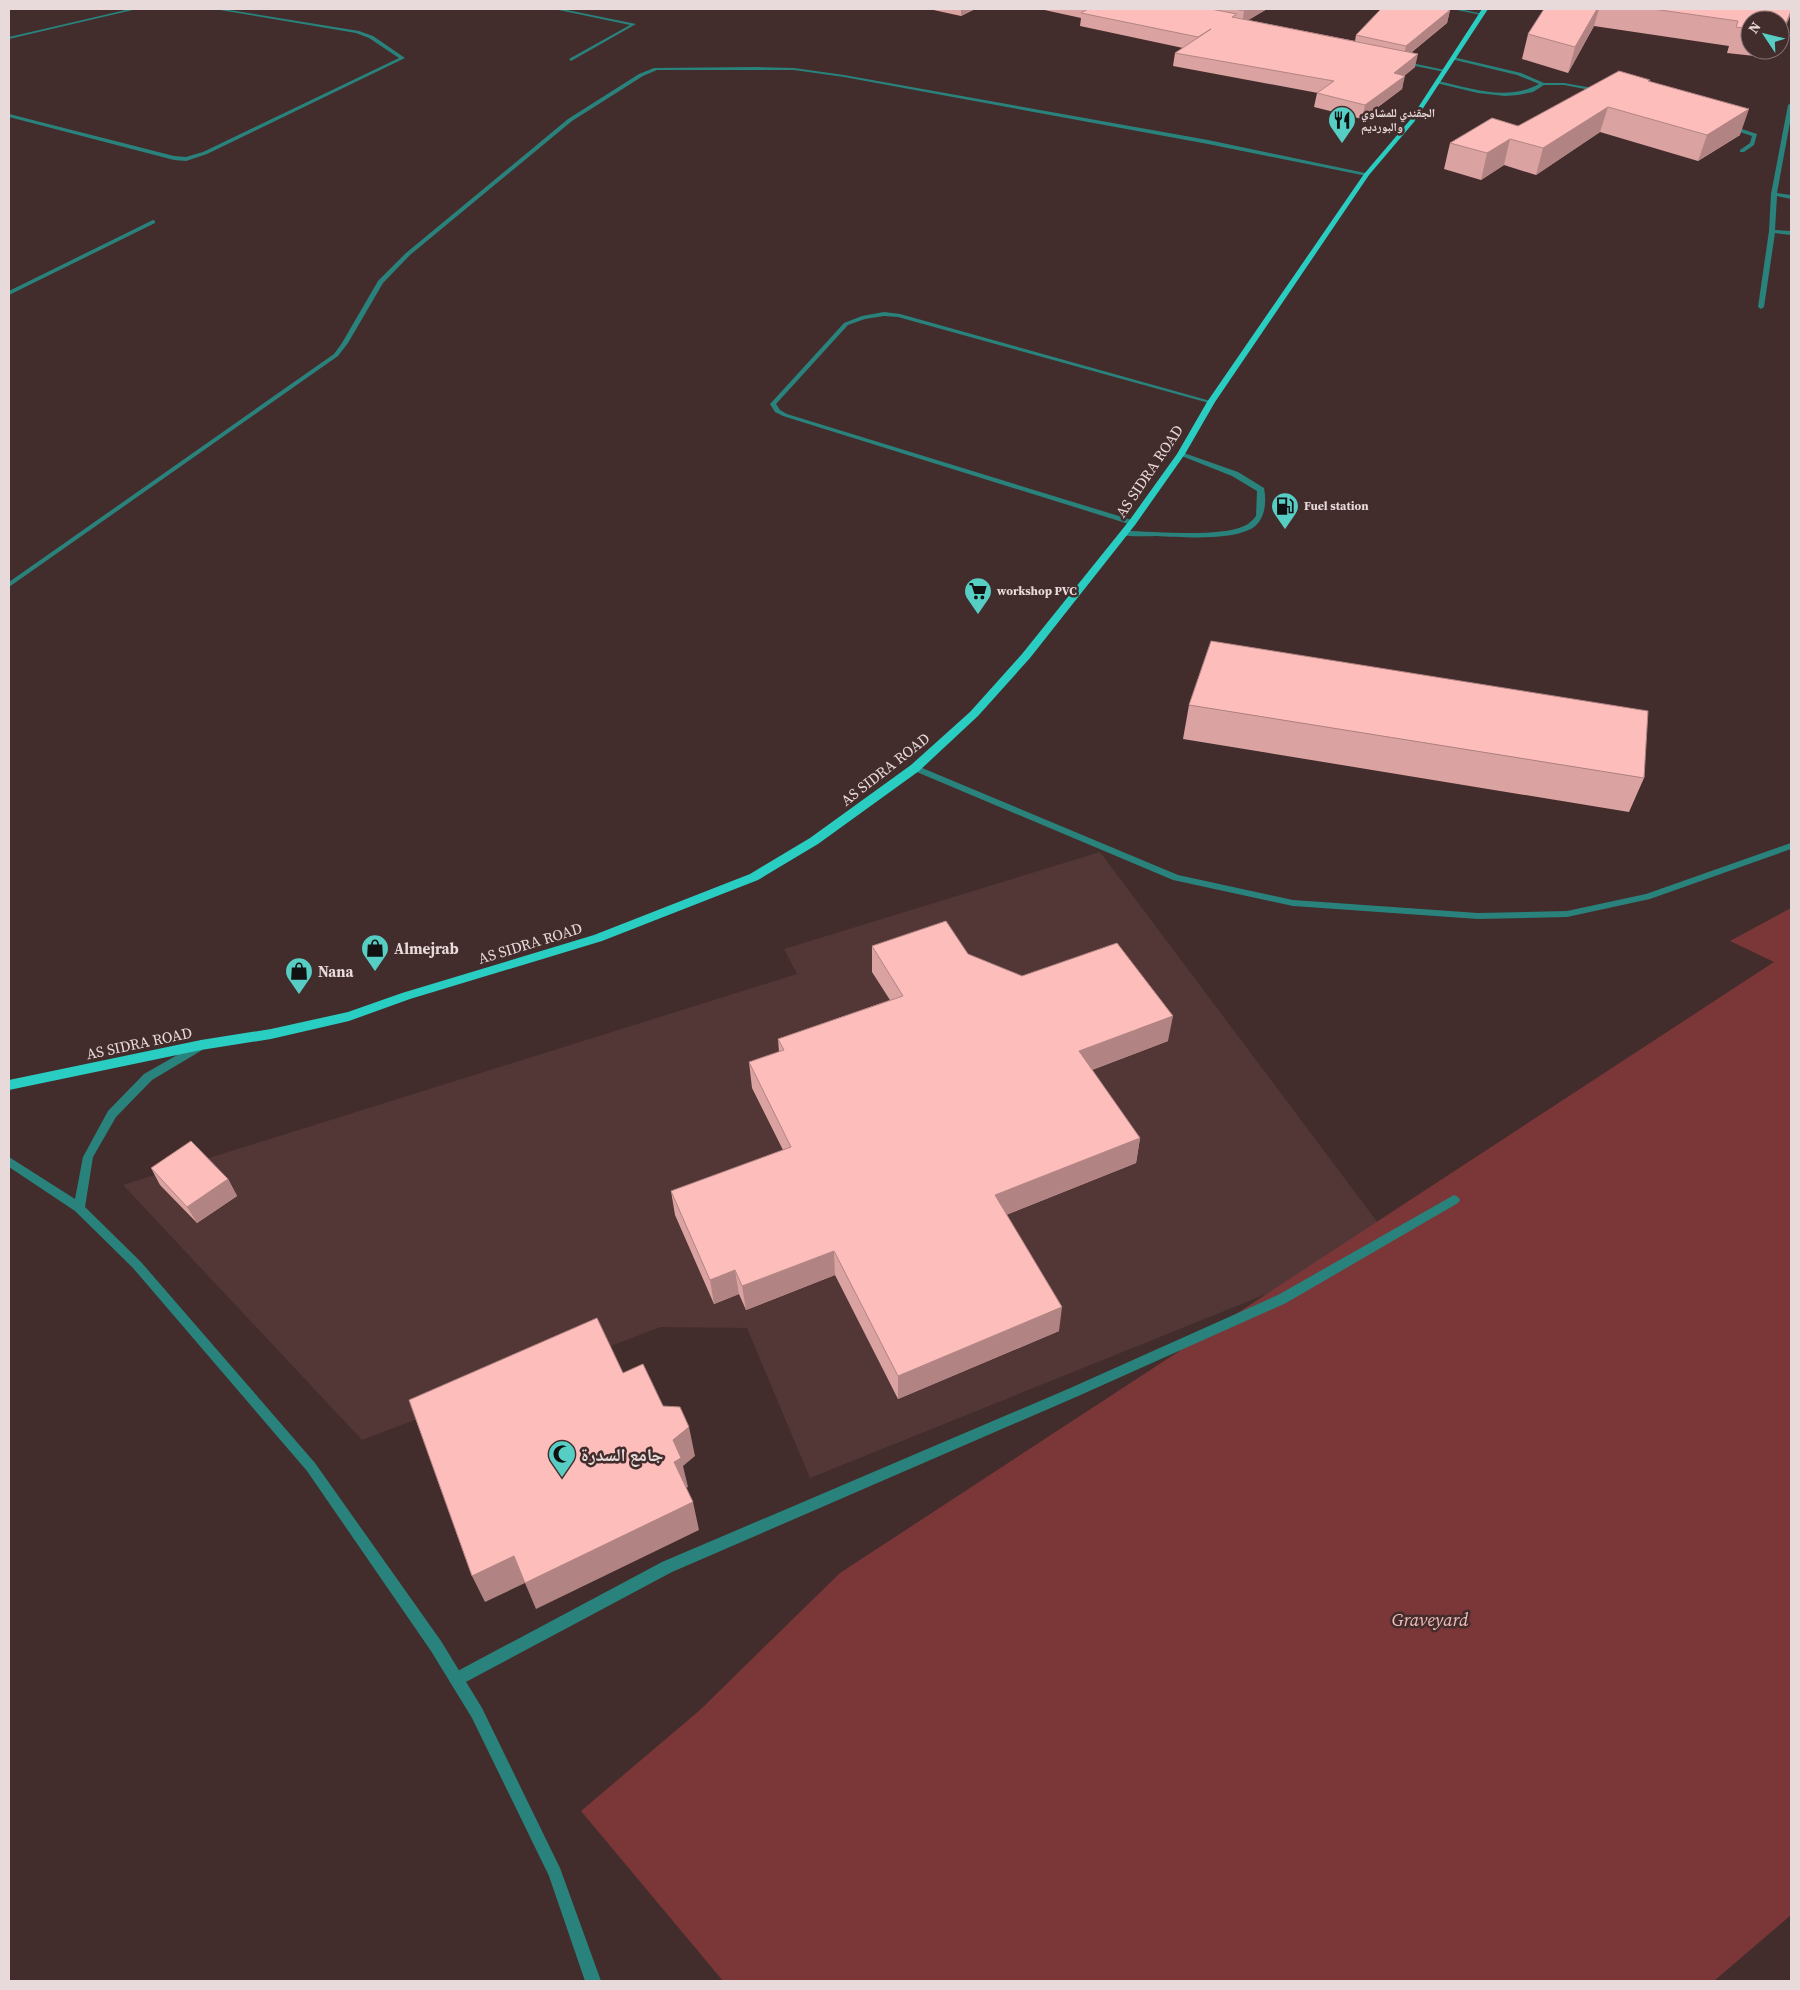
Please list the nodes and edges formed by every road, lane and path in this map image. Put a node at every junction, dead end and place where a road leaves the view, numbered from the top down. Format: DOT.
graph roads {
  1 [pos="135,9"];
  2 [pos="216,9"];
  3 [pos="556,9"];
  4 [pos="1454,9"];
  5 [pos="1483,12"];
  6 [pos="9,38"];
  7 [pos="1453,58"];
  8 [pos="571,60"];
  9 [pos="1396,60"];
  10 [pos="1445,71"];
  11 [pos="1438,82"];
  12 [pos="1543,84"];
  13 [pos="1609,92"];
  14 [pos="1791,105"];
  15 [pos="9,116"];
  16 [pos="1723,124"];
  17 [pos="1789,129"];
  18 [pos="1742,151"];
  19 [pos="1367,174"];
  20 [pos="1774,194"];
  21 [pos="1791,197"];
  22 [pos="153,222"];
  23 [pos="1772,231"];
  24 [pos="1791,233"];
  25 [pos="9,293"];
  26 [pos="1761,307"];
  27 [pos="1211,402"];
  28 [pos="1181,454"];
  29 [pos="1132,523"];
  30 [pos="1124,533"];
  31 [pos="9,585"];
  32 [pos="915,768"];
  33 [pos="1791,846"];
  34 [pos="201,1045"];
  35 [pos="9,1084"];
  36 [pos="9,1161"];
  37 [pos="1454,1200"];
  38 [pos="79,1208"];
  39 [pos="457,1679"];
  40 [pos="593,1981"];
  1 -- 6 [label="street"];
  2 -- 15 [label="street"];
  3 -- 8 [label="street"];
  4 -- 5 [label="street"];
  5 -- 7 [label="main road, AS SIDRA ROAD"];
  7 -- 10 [label="main road, AS SIDRA ROAD"];
  7 -- 12 [label="street"];
  9 -- 10 [label="street"];
  10 -- 11 [label="main road, AS SIDRA ROAD"];
  11 -- 12 [label="street"];
  11 -- 19 [label="main road, AS SIDRA ROAD"];
  12 -- 13 [label="street"];
  14 -- 17 [label="street"];
  16 -- 18 [label="street"];
  17 -- 20 [label="street"];
  19 -- 27 [label="main road, AS SIDRA ROAD"];
  19 -- 31 [label="street"];
  20 -- 21 [label="street"];
  20 -- 23 [label="street"];
  22 -- 25 [label="street"];
  23 -- 24 [label="street"];
  23 -- 26 [label="street"];
  27 -- 28 [label="main road, AS SIDRA ROAD"];
  27 -- 29 [label="street"];
  28 -- 29 [label="main road, AS SIDRA ROAD"];
  28 -- 30 [label="street"];
  29 -- 30 [label="main road, AS SIDRA ROAD"];
  30 -- 32 [label="main road, AS SIDRA ROAD"];
  32 -- 33 [label="street"];
  32 -- 34 [label="main road, AS SIDRA ROAD"];
  34 -- 35 [label="main road, AS SIDRA ROAD"];
  34 -- 38 [label="street"];
  36 -- 38 [label="street"];
  37 -- 39 [label="street"];
  38 -- 39 [label="street"];
  39 -- 40 [label="street"];
}
